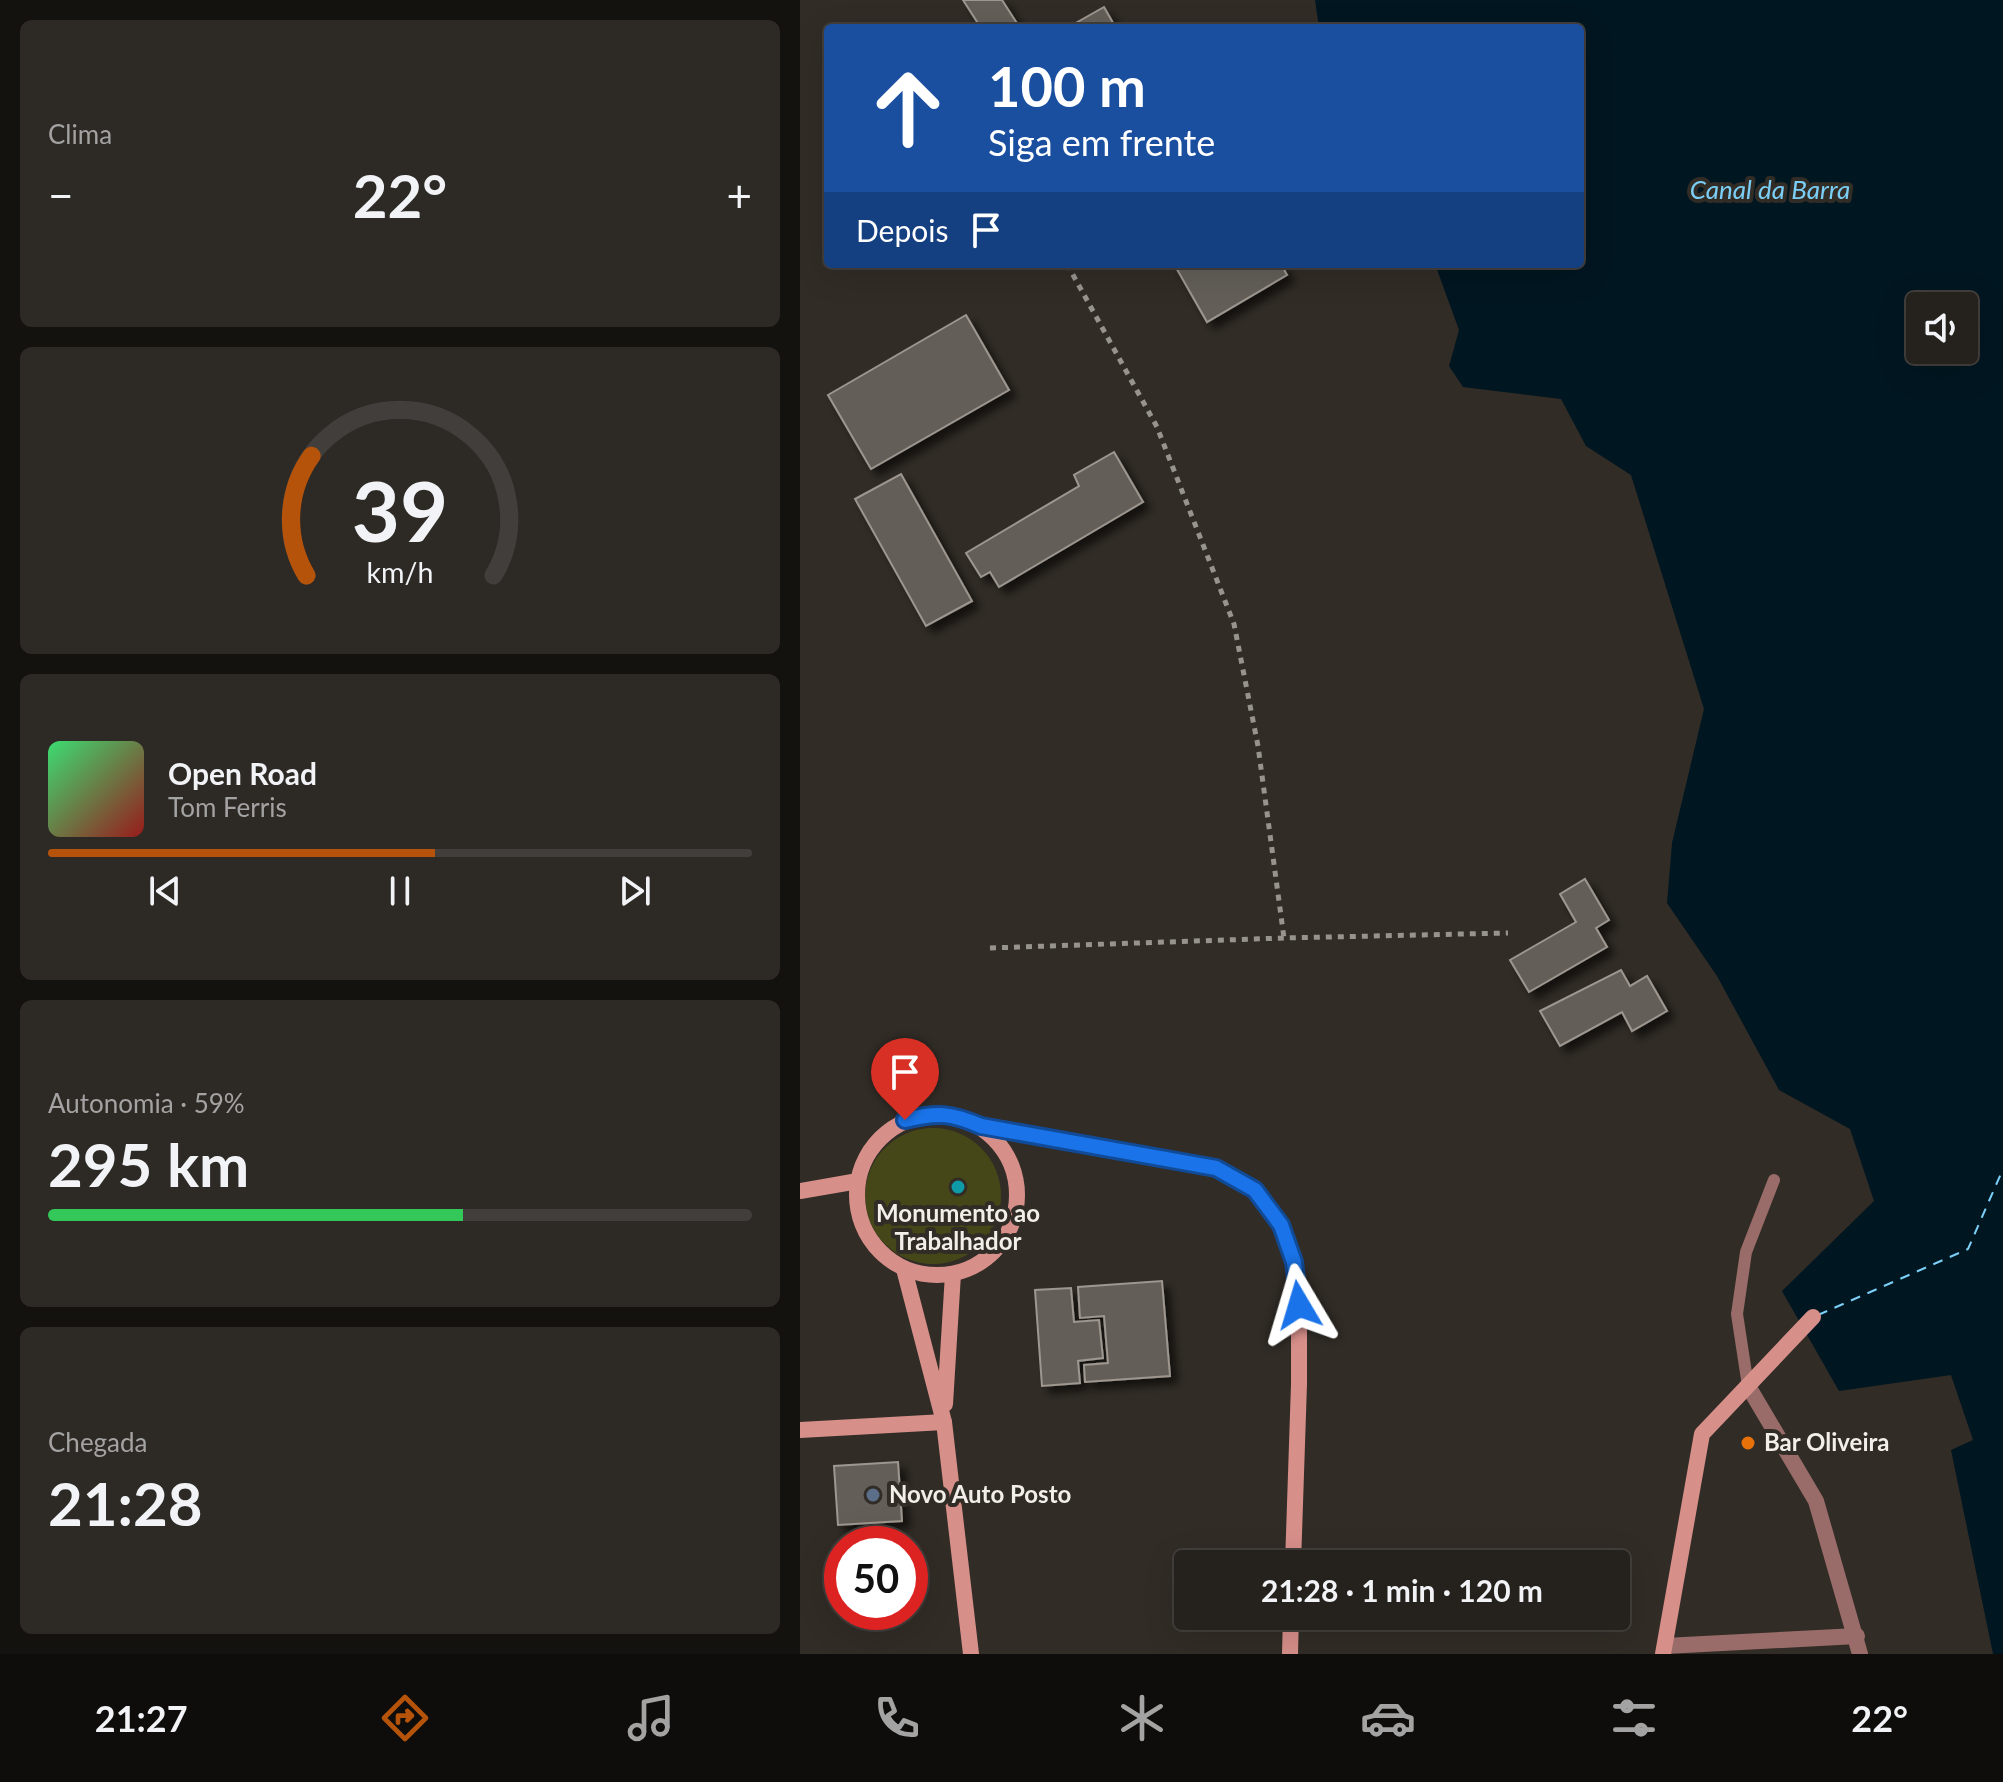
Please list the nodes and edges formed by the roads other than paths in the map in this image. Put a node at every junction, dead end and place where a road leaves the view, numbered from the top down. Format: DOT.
graph roads {
  1 [pos="981,1126"];
  2 [pos="1774,1180"];
  3 [pos="858,1181"];
  4 [pos="800,1191"];
  5 [pos="904,1269"];
  6 [pos="953,1274"];
  7 [pos="1813,1317"];
  8 [pos="1748,1386"];
  9 [pos="944,1422"];
  10 [pos="800,1430"];
  11 [pos="1293,1550"];
  12 [pos="1291,1630"];
  13 [pos="1857,1636"];
  14 [pos="1664,1650"];
  15 [pos="971,1654"];
  16 [pos="1290,1654"];
  17 [pos="1860,1654"];
  1 -- 3 [label="main road"];
  1 -- 6 [label="main road"];
  1 -- 11 [label="main road"];
  2 -- 8 [label="lane"];
  3 -- 4 [label="main road"];
  3 -- 5 [label="main road"];
  5 -- 6 [label="main road"];
  5 -- 9 [label="main road"];
  6 -- 9 [label="main road"];
  7 -- 8 [label="main road"];
  8 -- 13 [label="street"];
  8 -- 14 [label="main road"];
  9 -- 10 [label="main road"];
  9 -- 15 [label="main road"];
  12 -- 16 [label="main road"];
  13 -- 14 [label="street"];
  13 -- 17 [label="street"];
}
